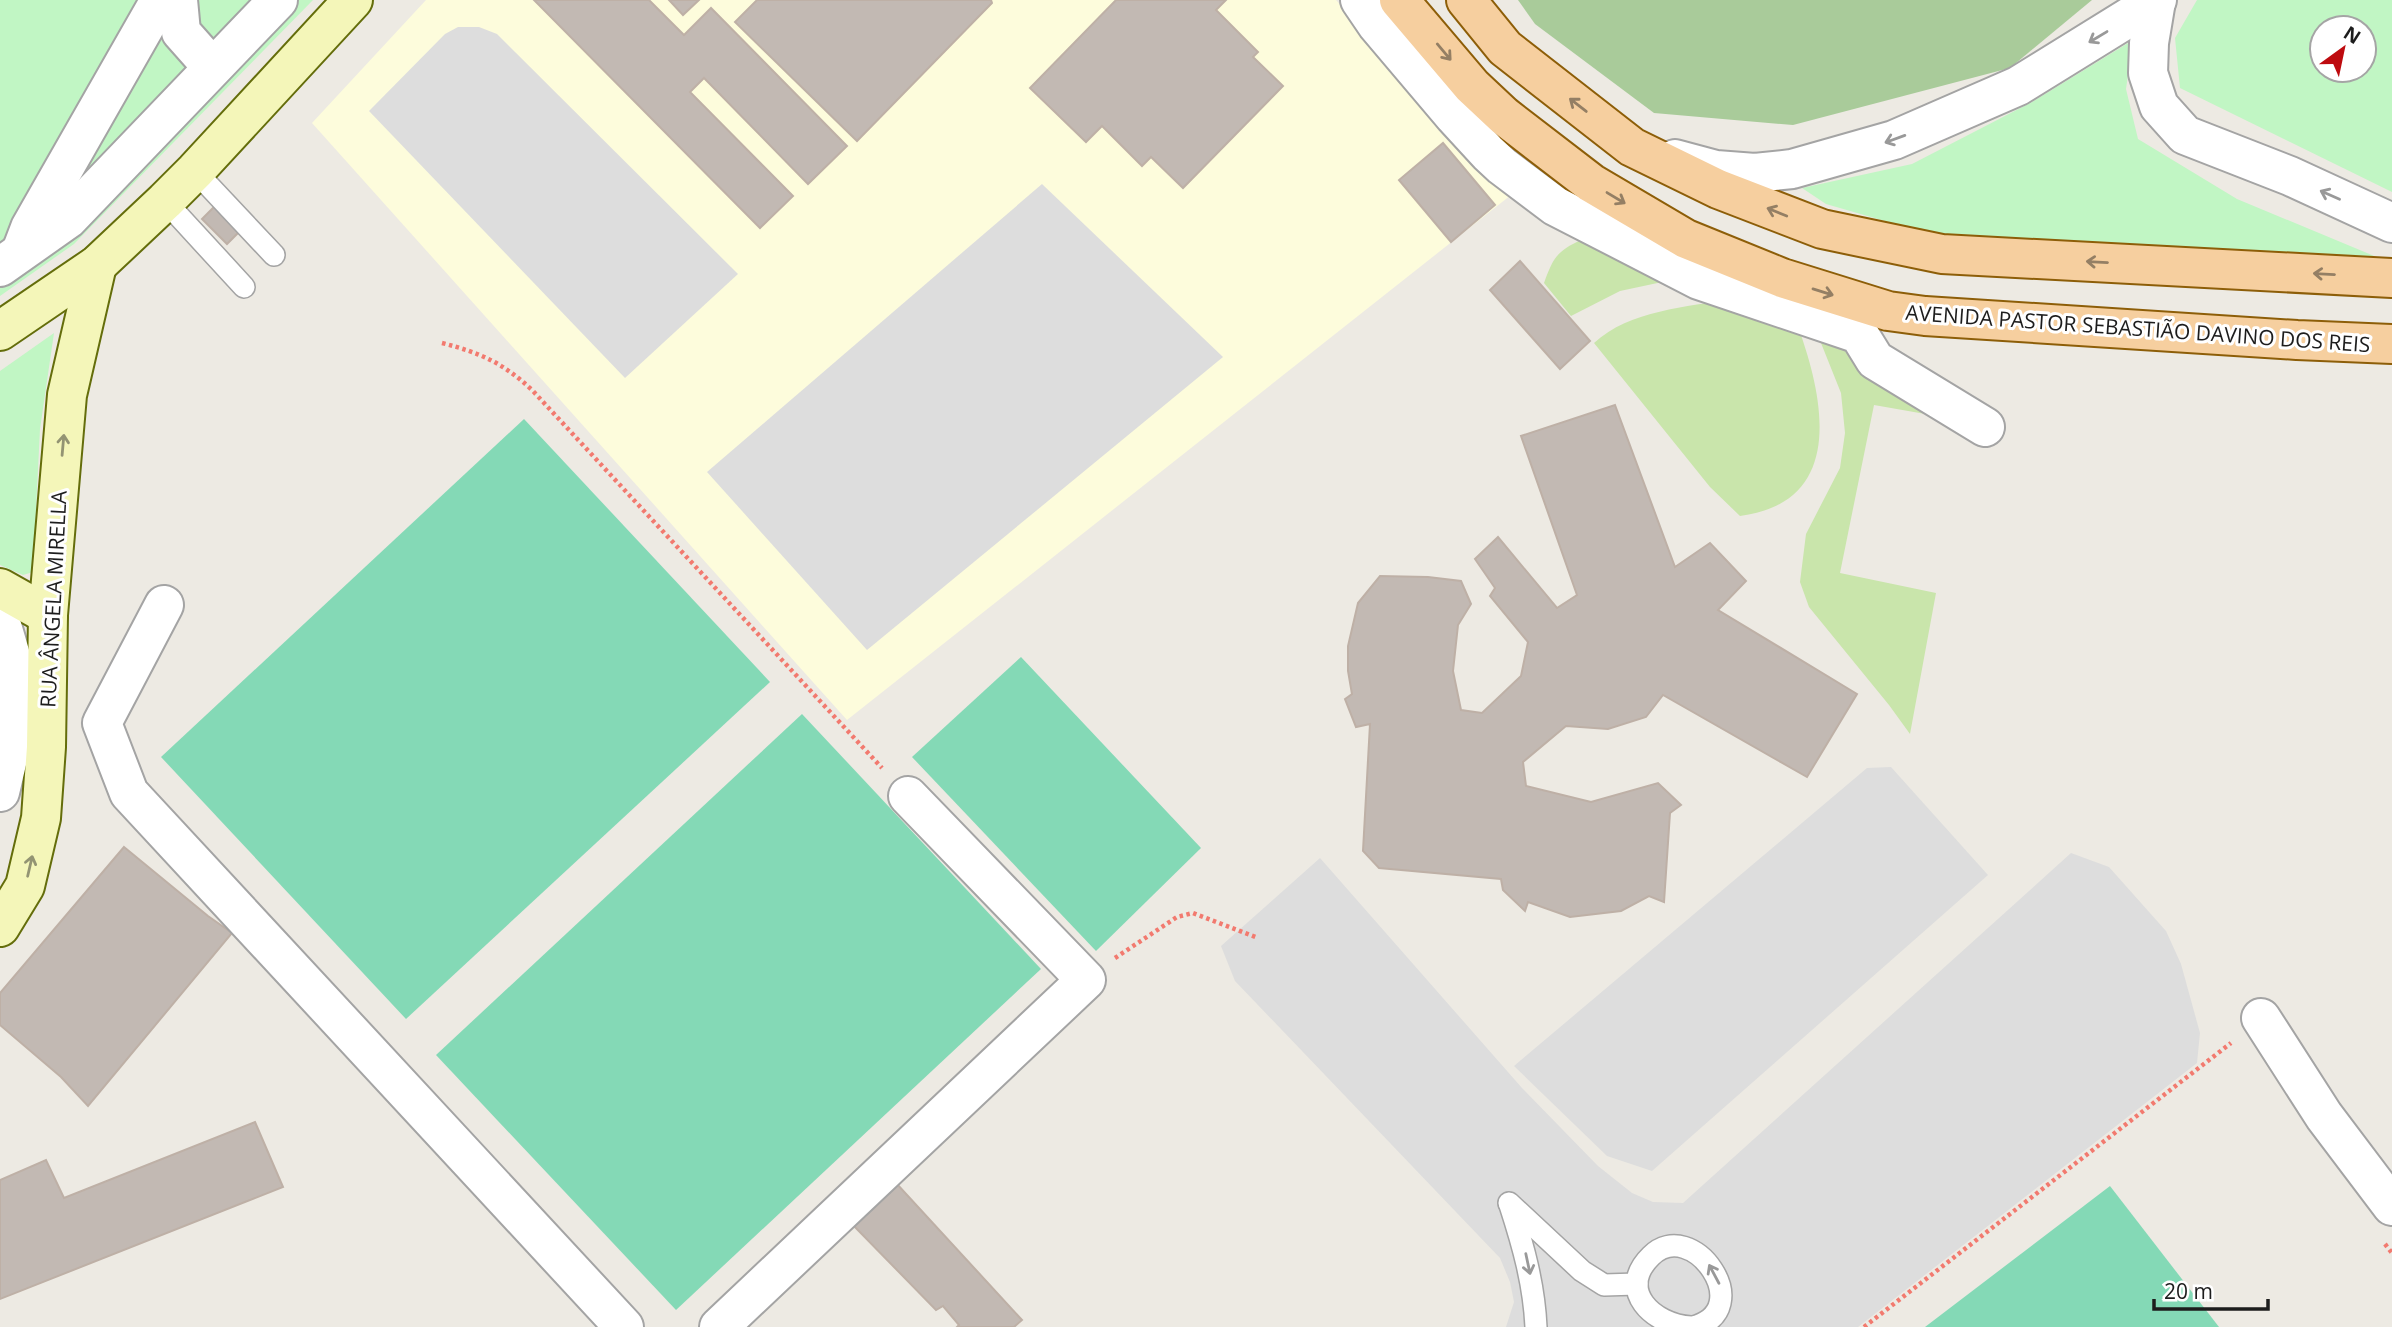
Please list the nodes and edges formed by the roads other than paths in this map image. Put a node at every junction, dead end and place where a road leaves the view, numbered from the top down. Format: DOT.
graph roads {
  1 [pos="160,0"];
  2 [pos="178,0"];
  3 [pos="278,0"];
  4 [pos="353,0"];
  5 [pos="1360,0"];
  6 [pos="1399,0"];
  7 [pos="1466,0"];
  8 [pos="2157,1"];
  9 [pos="212,67"];
  10 [pos="1632,147"];
  11 [pos="195,171"];
  12 [pos="165,201"];
  13 [pos="2392,223"];
  14 [pos="274,255"];
  15 [pos="10,260"];
  16 [pos="97,265"];
  17 [pos="2392,278"];
  18 [pos="244,287"];
  19 [pos="0,331"];
  20 [pos="2392,344"];
  21 [pos="1984,427"];
  22 [pos="0,589"];
  23 [pos="164,605"];
  24 [pos="48,615"];
  25 [pos="0,618"];
  26 [pos="0,792"];
  27 [pos="908,796"];
  28 [pos="0,927"];
  29 [pos="2248,1029"];
  30 [pos="2388,1224"];
  31 [pos="1637,1284"];
  32 [pos="624,1327"];
  33 [pos="719,1327"];
  34 [pos="1536,1327"];
  35 [pos="1692,1327"];
  1 -- 15 [label="street"];
  2 -- 9 [label="street"];
  3 -- 9 [label="street"];
  4 -- 11 [label="street"];
  5 -- 21 [label="street"];
  6 -- 20 [label="main road, AVENIDA PASTOR SEBASTIÃO DAVINO DOS REIS, one-way"];
  10 -- 7 [label="main road, one-way"];
  8 -- 10 [label="street, one-way"];
  13 -- 8 [label="street, one-way"];
  9 -- 15 [label="street"];
  17 -- 10 [label="main road, one-way"];
  11 -- 12 [label="street"];
  11 -- 14 [label="lane"];
  12 -- 16 [label="street"];
  12 -- 18 [label="lane"];
  16 -- 19 [label="street"];
  24 -- 16 [label="street, RUA ÂNGELA MIRELLA, one-way"];
  22 -- 24 [label="street"];
  23 -- 32 [label="street"];
  28 -- 24 [label="street, RUA ÂNGELA MIRELLA, one-way"];
  25 -- 26 [label="street"];
  27 -- 33 [label="street"];
  29 -- 30 [label="street"];
  31 -- 34 [label="lane, one-way"];
  31 -- 35 [label="lane"];
  35 -- 31 [label="lane, one-way"];
}
